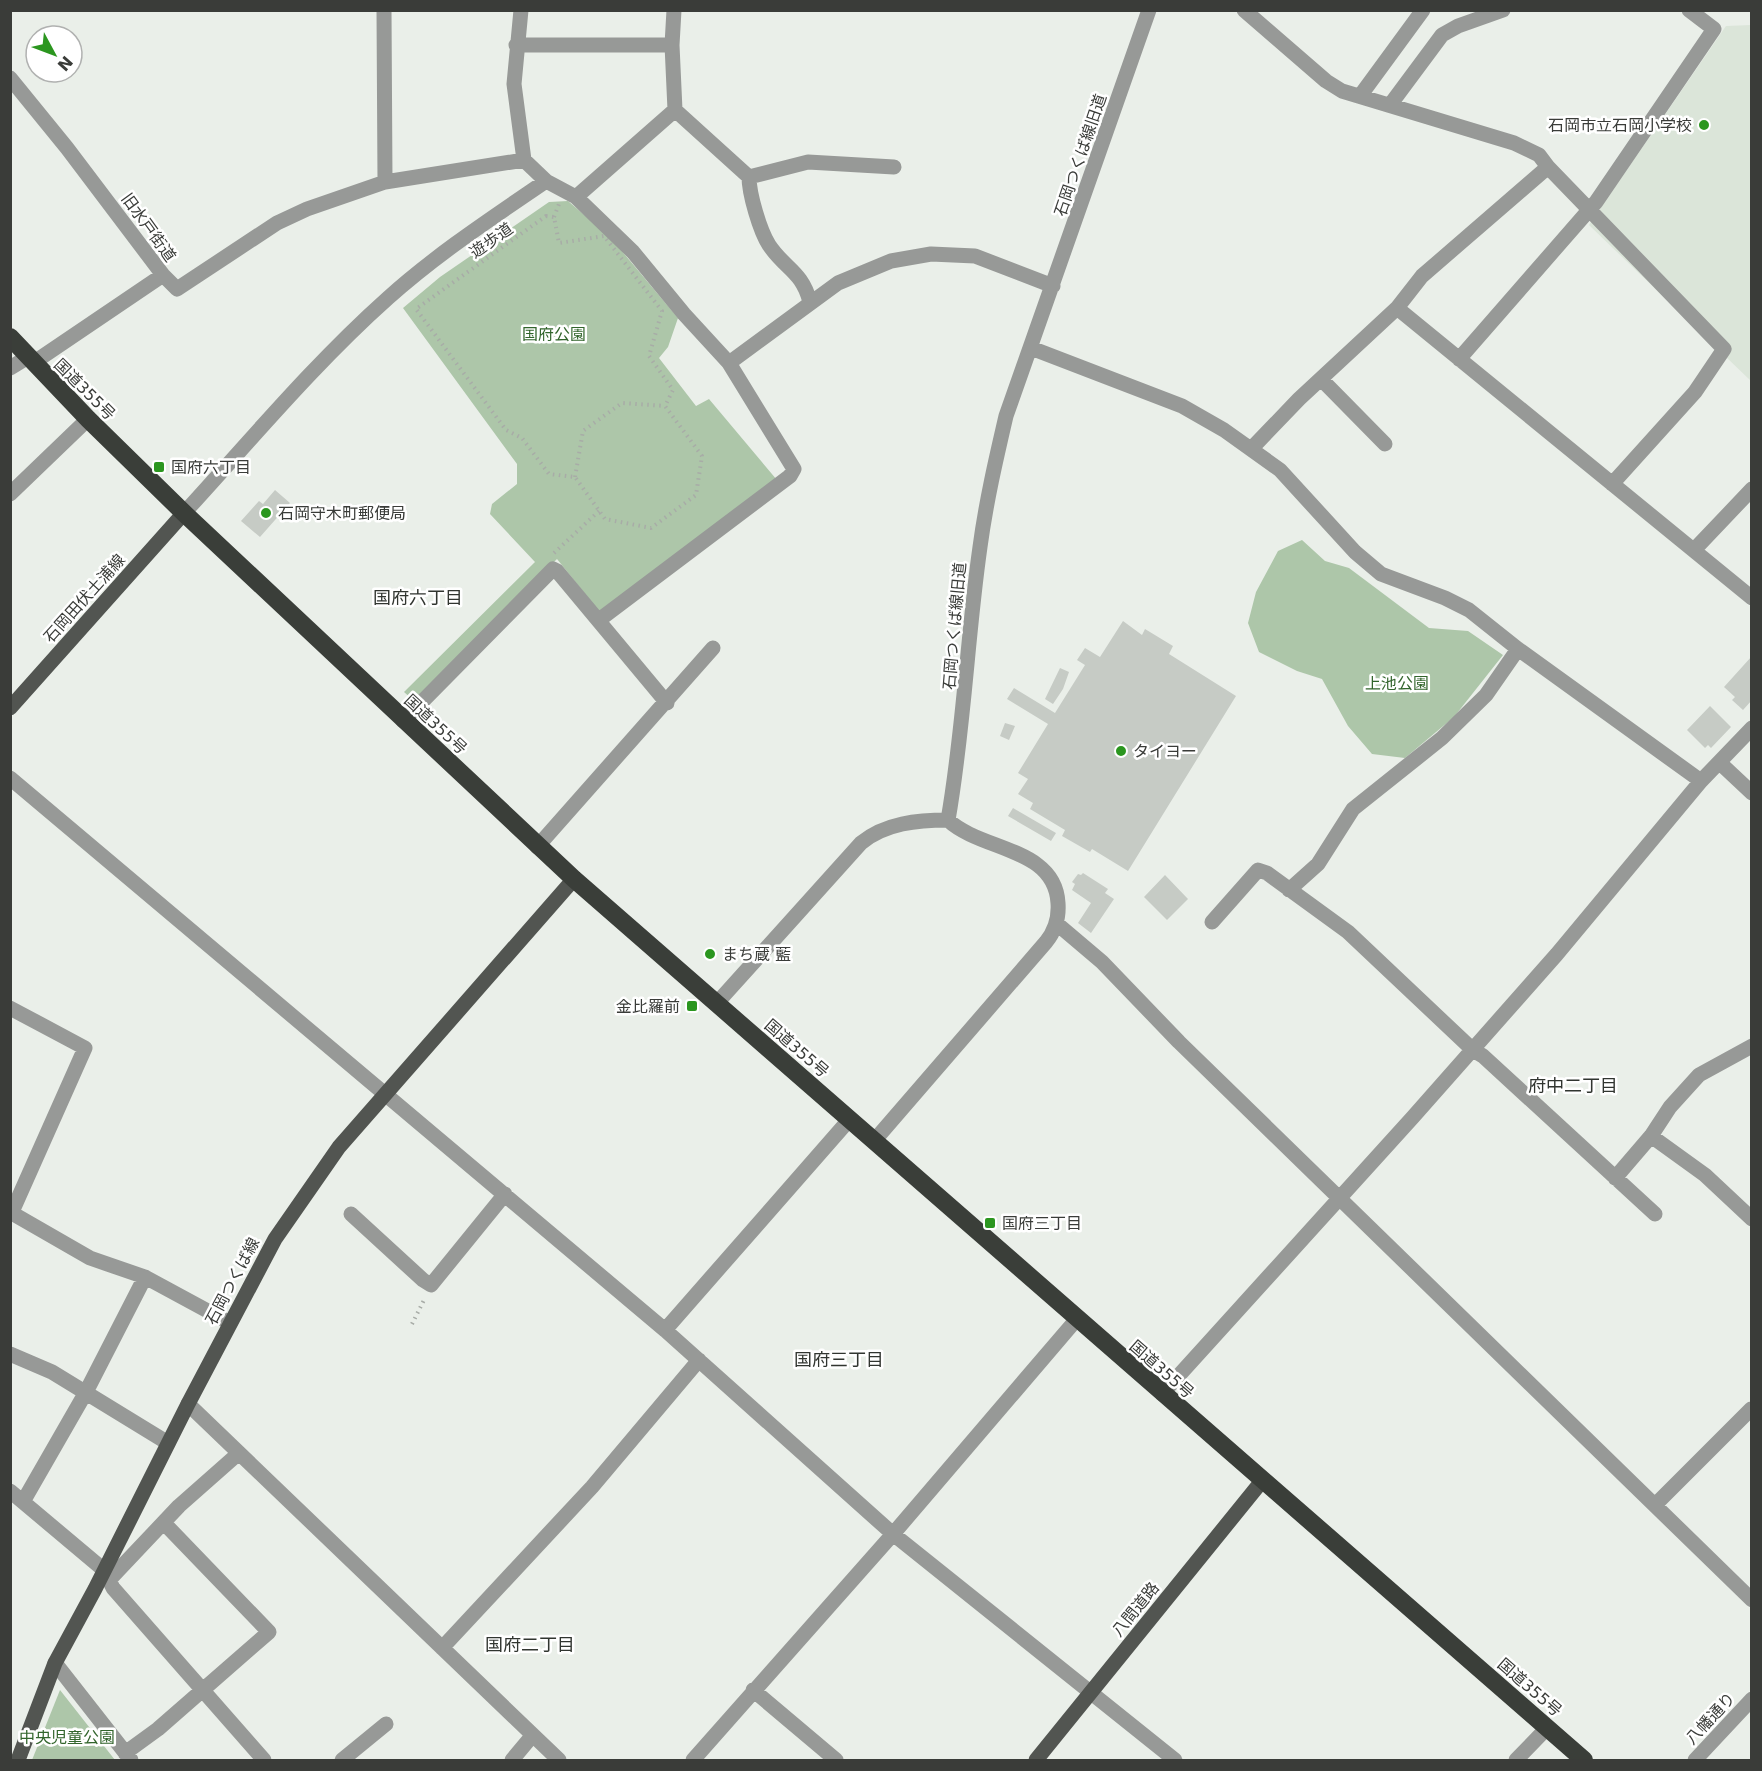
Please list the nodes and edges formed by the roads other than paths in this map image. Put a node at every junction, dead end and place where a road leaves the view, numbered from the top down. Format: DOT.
graph roads {
  1 [pos="384,10"];
  2 [pos="521,10"];
  3 [pos="674,10"];
  4 [pos="1149,10"];
  5 [pos="1244,10"];
  6 [pos="1424,10"];
  7 [pos="1503,10"];
  8 [pos="1689,10"];
  9 [pos="516,45"];
  10 [pos="672,45"];
  11 [pos="10,78"];
  12 [pos="1360,96"];
  13 [pos="1390,105"];
  14 [pos="675,110"];
  15 [pos="524,160"];
  16 [pos="894,166"];
  17 [pos="1548,167"];
  18 [pos="749,177"];
  19 [pos="546,181"];
  20 [pos="385,182"];
  21 [pos="576,197"];
  22 [pos="1587,210"];
  23 [pos="163,275"];
  24 [pos="1053,286"];
  25 [pos="810,302"];
  26 [pos="1397,308"];
  27 [pos="10,337"];
  28 [pos="1031,348"];
  29 [pos="1459,359"];
  30 [pos="31,360"];
  31 [pos="729,363"];
  32 [pos="10,368"];
  33 [pos="1320,378"];
  34 [pos="88,419"];
  35 [pos="1385,444"];
  36 [pos="1252,448"];
  37 [pos="1612,484"];
  38 [pos="1752,489"];
  39 [pos="10,494"];
  40 [pos="184,513"];
  41 [pos="1694,550"];
  42 [pos="1752,598"];
  43 [pos="599,620"];
  44 [pos="713,648"];
  45 [pos="1518,649"];
  46 [pos="667,703"];
  47 [pos="10,708"];
  48 [pos="403,721"];
  49 [pos="1752,728"];
  50 [pos="1720,763"];
  51 [pos="10,778"];
  52 [pos="1701,781"];
  53 [pos="1752,793"];
  54 [pos="948,820"];
  55 [pos="537,847"];
  56 [pos="573,879"];
  57 [pos="1289,890"];
  58 [pos="1212,922"];
  59 [pos="1056,923"];
  60 [pos="716,1004"];
  61 [pos="10,1008"];
  62 [pos="1752,1046"];
  63 [pos="1473,1050"];
  64 [pos="385,1096"];
  65 [pos="849,1120"];
  66 [pos="1651,1136"];
  67 [pos="874,1141"];
  68 [pos="1615,1178"];
  69 [pos="505,1194"];
  70 [pos="1338,1198"];
  71 [pos="11,1212"];
  72 [pos="351,1214"];
  73 [pos="1655,1214"];
  74 [pos="1752,1219"];
  75 [pos="145,1277"];
  76 [pos="1076,1320"];
  77 [pos="230,1323"];
  78 [pos="665,1330"];
  79 [pos="10,1354"];
  80 [pos="699,1360"];
  81 [pos="86,1392"];
  82 [pos="1162,1394"];
  83 [pos="188,1404"];
  84 [pos="1751,1408"];
  85 [pos="168,1443"];
  86 [pos="239,1453"];
  87 [pos="1262,1481"];
  88 [pos="17,1496"];
  89 [pos="1654,1505"];
  90 [pos="164,1523"];
  91 [pos="893,1534"];
  92 [pos="107,1575"];
  93 [pos="1752,1600"];
  94 [pos="442,1647"];
  95 [pos="55,1663"];
  96 [pos="202,1690"];
  97 [pos="753,1690"];
  98 [pos="1091,1692"];
  99 [pos="1752,1699"];
  100 [pos="386,1724"];
  101 [pos="1546,1728"];
  102 [pos="532,1736"];
  103 [pos="128,1757"];
  104 [pos="18,1761"];
  105 [pos="264,1761"];
  106 [pos="342,1761"];
  107 [pos="512,1761"];
  108 [pos="559,1761"];
  109 [pos="693,1761"];
  110 [pos="836,1761"];
  111 [pos="1036,1761"];
  112 [pos="1175,1761"];
  113 [pos="1516,1761"];
  114 [pos="1584,1761"];
  115 [pos="1695,1761"];
  1 -- 20 [label="street"];
  2 -- 9 [label="street"];
  3 -- 10 [label="street"];
  4 -- 24 [label="street, 石岡つくば線旧道"];
  5 -- 12 [label="street"];
  6 -- 12 [label="street"];
  7 -- 13 [label="street"];
  8 -- 22 [label="street"];
  9 -- 10 [label="street"];
  9 -- 15 [label="street"];
  10 -- 14 [label="street"];
  11 -- 23 [label="street, 旧水戸街道"];
  12 -- 13 [label="street"];
  13 -- 17 [label="street"];
  14 -- 18 [label="street"];
  14 -- 21 [label="street"];
  15 -- 19 [label="street"];
  15 -- 20 [label="street"];
  16 -- 18 [label="street"];
  17 -- 22 [label="street"];
  17 -- 26 [label="street"];
  18 -- 25 [label="street"];
  19 -- 21 [label="street"];
  19 -- 40 [label="street"];
  20 -- 23 [label="street"];
  21 -- 31 [label="street"];
  22 -- 29 [label="street"];
  22 -- 37 [label="street"];
  23 -- 30 [label="street, 旧水戸街道"];
  24 -- 25 [label="street"];
  24 -- 28 [label="street, 石岡つくば線旧道"];
  25 -- 31 [label="street"];
  26 -- 29 [label="street"];
  26 -- 33 [label="street"];
  27 -- 30 [label="highway, 国道355号"];
  28 -- 36 [label="street"];
  28 -- 54 [label="street, 石岡つくば線旧道"];
  29 -- 37 [label="street"];
  30 -- 32 [label="street, 旧水戸街道"];
  30 -- 34 [label="highway, 国道355号"];
  31 -- 43 [label="street"];
  33 -- 35 [label="street"];
  33 -- 36 [label="street"];
  34 -- 39 [label="street"];
  34 -- 40 [label="highway, 国道355号"];
  36 -- 45 [label="street"];
  37 -- 41 [label="street"];
  38 -- 41 [label="street"];
  40 -- 47 [label="main road, 石岡田伏土浦線"];
  40 -- 48 [label="highway, 国道355号"];
  41 -- 42 [label="street"];
  43 -- 46 [label="street"];
  43 -- 48 [label="street"];
  44 -- 46 [label="street"];
  45 -- 52 [label="street"];
  45 -- 57 [label="street"];
  46 -- 55 [label="street"];
  48 -- 55 [label="highway, 国道355号"];
  49 -- 50 [label="street"];
  50 -- 52 [label="street"];
  50 -- 53 [label="street"];
  51 -- 64 [label="street"];
  52 -- 63 [label="street"];
  54 -- 59 [label="street"];
  54 -- 60 [label="street"];
  55 -- 56 [label="highway, 国道355号"];
  56 -- 60 [label="highway, 国道355号"];
  56 -- 64 [label="main road, 石岡つくば線"];
  57 -- 58 [label="street"];
  57 -- 63 [label="street"];
  59 -- 67 [label="street"];
  59 -- 70 [label="street"];
  60 -- 65 [label="highway, 国道355号"];
  61 -- 71 [label="street"];
  62 -- 66 [label="street"];
  63 -- 68 [label="street"];
  63 -- 70 [label="street"];
  64 -- 69 [label="street"];
  64 -- 77 [label="main road, 石岡つくば線"];
  65 -- 67 [label="highway, 国道355号"];
  65 -- 78 [label="street"];
  66 -- 68 [label="street"];
  66 -- 74 [label="street"];
  67 -- 76 [label="highway, 国道355号"];
  68 -- 73 [label="street"];
  69 -- 72 [label="street"];
  69 -- 78 [label="street"];
  70 -- 82 [label="street"];
  70 -- 89 [label="street"];
  71 -- 75 [label="street"];
  75 -- 77 [label="street"];
  75 -- 81 [label="street"];
  76 -- 82 [label="highway, 国道355号"];
  76 -- 91 [label="street"];
  77 -- 83 [label="main road, 石岡つくば線"];
  78 -- 80 [label="street"];
  79 -- 81 [label="street"];
  80 -- 91 [label="street"];
  80 -- 94 [label="street"];
  81 -- 85 [label="street"];
  81 -- 88 [label="street"];
  82 -- 87 [label="highway, 国道355号"];
  83 -- 85 [label="main road, 石岡つくば線"];
  83 -- 86 [label="street"];
  84 -- 89 [label="street"];
  85 -- 92 [label="main road, 石岡つくば線"];
  86 -- 90 [label="street"];
  86 -- 94 [label="street"];
  87 -- 98 [label="main road, 八間道路"];
  87 -- 101 [label="highway, 国道355号"];
  88 -- 92 [label="street"];
  89 -- 93 [label="street"];
  90 -- 92 [label="street"];
  90 -- 96 [label="street"];
  91 -- 97 [label="street"];
  91 -- 98 [label="street"];
  92 -- 95 [label="main road, 石岡つくば線"];
  92 -- 96 [label="street"];
  94 -- 102 [label="street"];
  95 -- 103 [label="street"];
  95 -- 104 [label="main road, 石岡つくば線"];
  96 -- 103 [label="street"];
  96 -- 105 [label="street"];
  97 -- 109 [label="street"];
  97 -- 110 [label="street"];
  98 -- 111 [label="main road, 八間道路"];
  98 -- 112 [label="street"];
  99 -- 115 [label="street, 八幡通り"];
  100 -- 106 [label="street"];
  101 -- 113 [label="street"];
  101 -- 114 [label="highway, 国道355号"];
  102 -- 107 [label="street"];
  102 -- 108 [label="street"];
}
